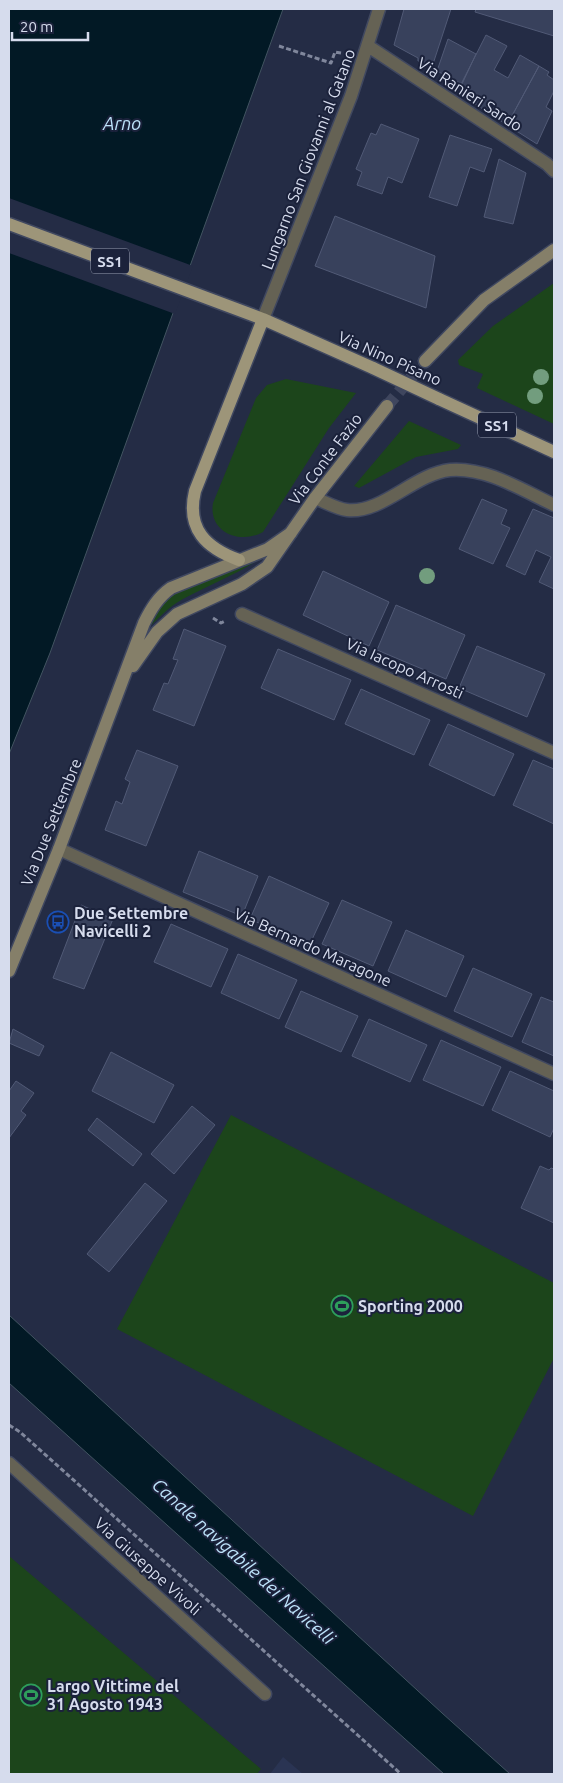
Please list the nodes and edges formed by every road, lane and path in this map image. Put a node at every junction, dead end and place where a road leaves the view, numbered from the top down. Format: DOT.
graph roads {
  1 [pos="379,9"];
  2 [pos="279,46"];
  3 [pos="368,46"];
  4 [pos="341,53"];
  5 [pos="554,171"];
  6 [pos="9,224"];
  7 [pos="554,250"];
  8 [pos="263,319"];
  9 [pos="425,361"];
  10 [pos="386,406"];
  11 [pos="554,452"];
  12 [pos="315,498"];
  13 [pos="554,505"];
  14 [pos="291,533"];
  15 [pos="239,560"];
  16 [pos="242,614"];
  17 [pos="121,686"];
  18 [pos="554,753"];
  19 [pos="58,849"];
  20 [pos="9,971"];
  21 [pos="554,1074"];
  22 [pos="9,1425"];
  23 [pos="9,1463"];
  24 [pos="265,1694"];
  25 [pos="401,1774"];
  1 -- 3 [label="street, Lungarno San Giovanni al Gatano"];
  2 -- 4 [label="path"];
  3 -- 5 [label="street, Via Ranieri Sardo"];
  3 -- 8 [label="street, Lungarno San Giovanni al Gatano"];
  6 -- 8 [label="main road, Via Nino Pisano / SS1"];
  7 -- 9 [label="main road"];
  8 -- 11 [label="main road, Via Nino Pisano / SS1, bridge"];
  8 -- 15 [label="main road"];
  10 -- 12 [label="main road, Via Conte Fazio"];
  12 -- 13 [label="street"];
  12 -- 14 [label="main road, Via Conte Fazio"];
  14 -- 15 [label="main road, Via Conte Fazio"];
  14 -- 17 [label="main road, Via Conte Fazio"];
  15 -- 17 [label="main road, Via Conte Fazio"];
  16 -- 18 [label="street, Via Iacopo Arrosti"];
  17 -- 19 [label="main road, Via Due Settembre"];
  19 -- 20 [label="main road, Via Due Settembre"];
  19 -- 21 [label="street, Via Bernardo Maragone"];
  22 -- 25 [label="path"];
  23 -- 24 [label="street, Via Giuseppe Vivoli"];
}
